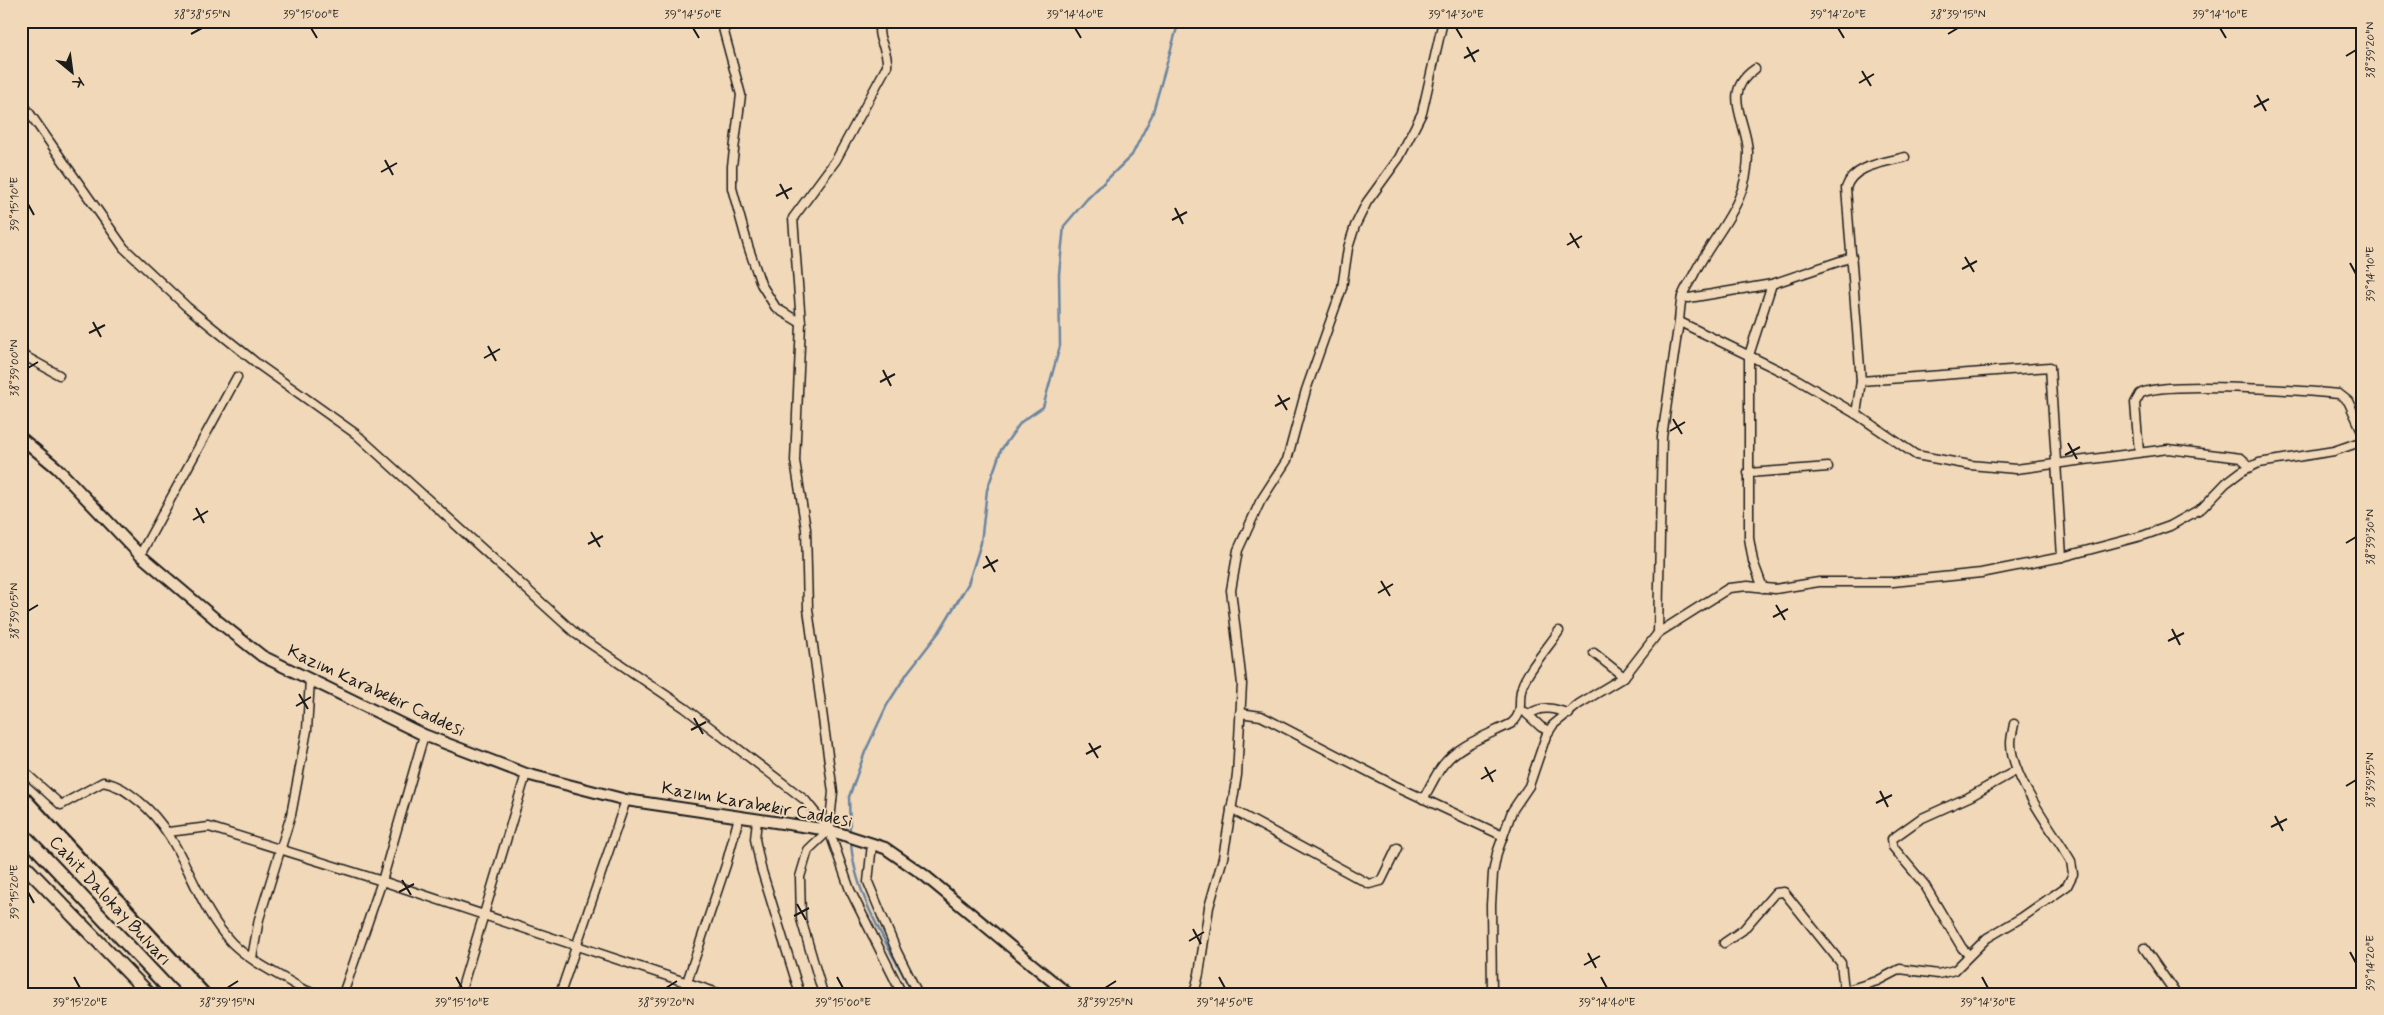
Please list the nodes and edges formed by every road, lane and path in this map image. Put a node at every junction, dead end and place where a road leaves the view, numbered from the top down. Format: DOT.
graph roads {
  1 [pos="721,21"];
  2 [pos="881,21"];
  3 [pos="1443,21"];
  4 [pos="1756,69"];
  5 [pos="21,101"];
  6 [pos="1904,157"];
  7 [pos="1852,257"];
  8 [pos="1772,284"];
  9 [pos="1682,297"];
  10 [pos="1680,322"];
  11 [pos="801,323"];
  12 [pos="21,354"];
  13 [pos="1749,355"];
  14 [pos="59,375"];
  15 [pos="237,377"];
  16 [pos="1861,381"];
  17 [pos="1856,414"];
  18 [pos="2363,433"];
  19 [pos="21,438"];
  20 [pos="2363,441"];
  21 [pos="2139,452"];
  22 [pos="2058,464"];
  23 [pos="1828,467"];
  24 [pos="2251,467"];
  25 [pos="1748,473"];
  26 [pos="140,555"];
  27 [pos="2062,557"];
  28 [pos="1763,588"];
  29 [pos="1559,631"];
  30 [pos="1658,632"];
  31 [pos="1594,653"];
  32 [pos="1624,677"];
  33 [pos="310,679"];
  34 [pos="1521,709"];
  35 [pos="1240,713"];
  36 [pos="1569,714"];
  37 [pos="1528,715"];
  38 [pos="2014,724"];
  39 [pos="1549,731"];
  40 [pos="424,735"];
  41 [pos="21,769"];
  42 [pos="2017,770"];
  43 [pos="526,774"];
  44 [pos="1424,799"];
  45 [pos="626,800"];
  46 [pos="1231,809"];
  47 [pos="739,817"];
  48 [pos="757,820"];
  49 [pos="829,830"];
  50 [pos="21,832"];
  51 [pos="168,832"];
  52 [pos="1503,836"];
  53 [pos="872,844"];
  54 [pos="1397,848"];
  55 [pos="280,850"];
  56 [pos="21,862"];
  57 [pos="382,881"];
  58 [pos="482,915"];
  59 [pos="1724,943"];
  60 [pos="576,947"];
  61 [pos="2144,948"];
  62 [pos="1969,955"];
  63 [pos="252,958"];
  64 [pos="687,981"];
  65 [pos="1844,990"];
  66 [pos="149,994"];
  67 [pos="174,994"];
  68 [pos="315,994"];
  69 [pos="343,994"];
  70 [pos="460,994"];
  71 [pos="560,994"];
  72 [pos="683,994"];
  73 [pos="720,994"];
  74 [pos="800,994"];
  75 [pos="823,994"];
  76 [pos="902,994"];
  77 [pos="918,994"];
  78 [pos="1068,994"];
  79 [pos="1194,994"];
  80 [pos="1492,994"];
  81 [pos="1835,994"];
  82 [pos="2176,994"];
  1 -- 11 [label="street"];
  2 -- 11 [label="street"];
  3 -- 35 [label="street"];
  4 -- 9 [label="street"];
  5 -- 49 [label="street"];
  6 -- 7 [label="street"];
  7 -- 8 [label="street"];
  7 -- 16 [label="street"];
  8 -- 9 [label="street"];
  8 -- 13 [label="street"];
  9 -- 10 [label="street"];
  10 -- 13 [label="street"];
  10 -- 30 [label="street"];
  11 -- 49 [label="street"];
  12 -- 14 [label="street"];
  13 -- 17 [label="street"];
  13 -- 25 [label="street"];
  15 -- 26 [label="street"];
  16 -- 17 [label="street"];
  16 -- 22 [label="street"];
  17 -- 22 [label="street"];
  18 -- 21 [label="street"];
  19 -- 26 [label="street, Kazım Karabekir Caddesi"];
  20 -- 24 [label="street"];
  21 -- 22 [label="street"];
  21 -- 24 [label="street"];
  22 -- 27 [label="street"];
  23 -- 25 [label="street"];
  24 -- 27 [label="street"];
  25 -- 28 [label="street"];
  26 -- 33 [label="street, Kazım Karabekir Caddesi"];
  27 -- 28 [label="street"];
  28 -- 30 [label="street"];
  29 -- 34 [label="street"];
  30 -- 32 [label="street"];
  31 -- 32 [label="street"];
  32 -- 36 [label="street"];
  33 -- 40 [label="street, Kazım Karabekir Caddesi"];
  33 -- 55 [label="street"];
  34 -- 37 [label="street"];
  34 -- 44 [label="street"];
  35 -- 44 [label="street"];
  35 -- 46 [label="street"];
  36 -- 37 [label="street"];
  36 -- 39 [label="street"];
  37 -- 39 [label="street"];
  38 -- 42 [label="street"];
  39 -- 52 [label="street"];
  40 -- 43 [label="street, Kazım Karabekir Caddesi"];
  40 -- 57 [label="street"];
  41 -- 51 [label="street"];
  42 -- 62 [label="street"];
  42 -- 62 [label="street"];
  43 -- 45 [label="street, Kazım Karabekir Caddesi"];
  43 -- 58 [label="street"];
  44 -- 52 [label="street"];
  45 -- 47 [label="street, Kazım Karabekir Caddesi"];
  45 -- 60 [label="street"];
  46 -- 54 [label="street"];
  46 -- 79 [label="street"];
  47 -- 48 [label="street, Kazım Karabekir Caddesi"];
  47 -- 64 [label="street"];
  48 -- 49 [label="street, Kazım Karabekir Caddesi"];
  48 -- 74 [label="street"];
  49 -- 53 [label="street, Kazım Karabekir Caddesi"];
  49 -- 75 [label="street"];
  49 -- 76 [label="street"];
  50 -- 67 [label="main road, Cahit Dalokay Bulvarı"];
  51 -- 55 [label="street"];
  51 -- 63 [label="street"];
  52 -- 80 [label="street"];
  53 -- 77 [label="street"];
  53 -- 78 [label="street, Kazım Karabekir Caddesi"];
  55 -- 57 [label="street"];
  55 -- 63 [label="street"];
  56 -- 66 [label="main road, Cahit Dalokay Bulvarı"];
  57 -- 58 [label="street"];
  57 -- 69 [label="street"];
  58 -- 60 [label="street"];
  58 -- 70 [label="street"];
  59 -- 65 [label="street"];
  60 -- 64 [label="street"];
  60 -- 71 [label="street"];
  61 -- 82 [label="street"];
  62 -- 65 [label="street"];
  63 -- 68 [label="street"];
  64 -- 72 [label="street"];
  64 -- 73 [label="street"];
  65 -- 81 [label="street"];
}
